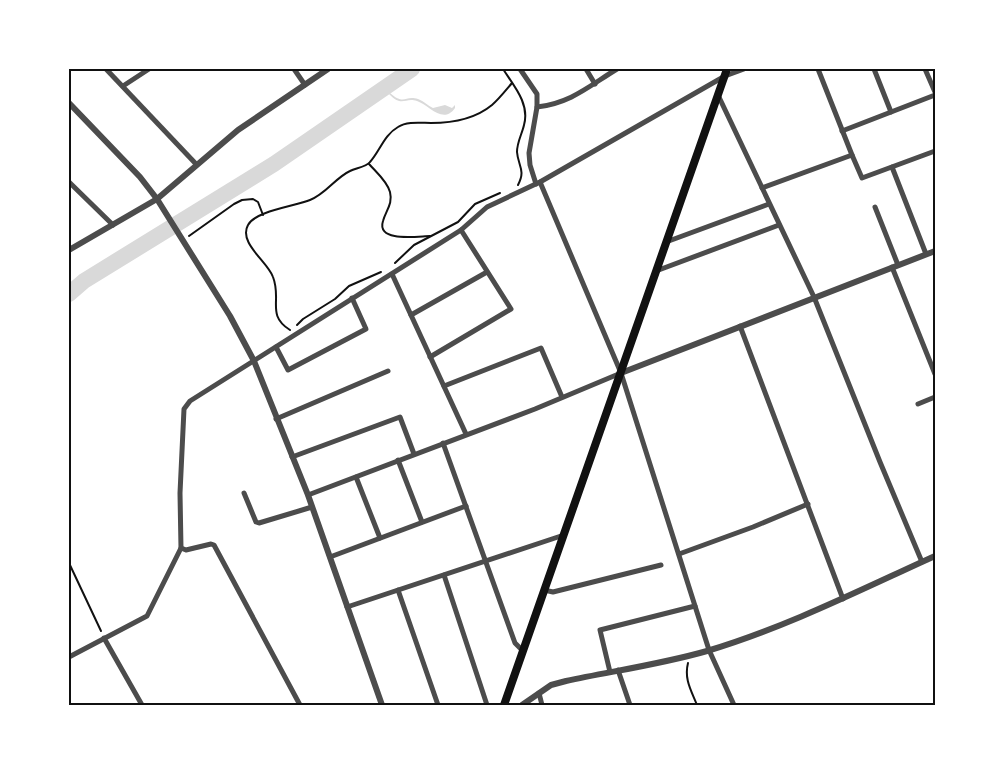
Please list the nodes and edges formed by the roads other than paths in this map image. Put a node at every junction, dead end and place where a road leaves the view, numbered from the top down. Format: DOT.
graph roads {
  1 [pos="106,69"];
  2 [pos="149,69"];
  3 [pos="294,69"];
  4 [pos="328,69"];
  5 [pos="520,69"];
  6 [pos="586,69"];
  7 [pos="617,69"];
  8 [pos="744,69"];
  9 [pos="818,69"];
  10 [pos="874,69"];
  11 [pos="925,69"];
  12 [pos="726,73"];
  13 [pos="305,84"];
  14 [pos="595,84"];
  15 [pos="123,86"];
  16 [pos="935,93"];
  17 [pos="717,94"];
  18 [pos="69,103"];
  19 [pos="537,107"];
  20 [pos="891,112"];
  21 [pos="842,132"];
  22 [pos="935,151"];
  23 [pos="852,155"];
  24 [pos="196,164"];
  25 [pos="892,167"];
  26 [pos="69,182"];
  27 [pos="538,183"];
  28 [pos="75,188"];
  29 [pos="762,188"];
  30 [pos="69,192"];
  31 [pos="157,199"];
  32 [pos="769,204"];
  33 [pos="875,207"];
  34 [pos="113,225"];
  35 [pos="779,225"];
  36 [pos="461,230"];
  37 [pos="666,242"];
  38 [pos="69,250"];
  39 [pos="935,251"];
  40 [pos="926,254"];
  41 [pos="895,266"];
  42 [pos="656,271"];
  43 [pos="488,272"];
  44 [pos="392,274"];
  45 [pos="814,297"];
  46 [pos="352,298"];
  47 [pos="411,315"];
  48 [pos="740,326"];
  49 [pos="276,347"];
  50 [pos="430,357"];
  51 [pos="254,361"];
  52 [pos="388,371"];
  53 [pos="621,373"];
  54 [pos="935,374"];
  55 [pos="444,386"];
  56 [pos="562,397"];
  57 [pos="935,397"];
  58 [pos="918,404"];
  59 [pos="276,420"];
  60 [pos="466,434"];
  61 [pos="443,443"];
  62 [pos="414,454"];
  63 [pos="292,457"];
  64 [pos="398,460"];
  65 [pos="356,477"];
  66 [pos="244,494"];
  67 [pos="308,496"];
  68 [pos="808,504"];
  69 [pos="466,506"];
  70 [pos="312,507"];
  71 [pos="422,522"];
  72 [pos="564,535"];
  73 [pos="380,538"];
  74 [pos="181,548"];
  75 [pos="679,554"];
  76 [pos="935,556"];
  77 [pos="330,558"];
  78 [pos="486,560"];
  79 [pos="922,562"];
  80 [pos="661,565"];
  81 [pos="444,575"];
  82 [pos="398,590"];
  83 [pos="544,590"];
  84 [pos="843,599"];
  85 [pos="695,606"];
  86 [pos="347,607"];
  87 [pos="104,638"];
  88 [pos="709,650"];
  89 [pos="523,651"];
  90 [pos="69,657"];
  91 [pos="618,670"];
  92 [pos="610,672"];
  93 [pos="539,693"];
  94 [pos="142,705"];
  95 [pos="300,705"];
  96 [pos="382,705"];
  97 [pos="438,705"];
  98 [pos="487,705"];
  99 [pos="504,705"];
  100 [pos="522,705"];
  101 [pos="542,705"];
  102 [pos="630,705"];
  103 [pos="734,705"];
  1 -- 15 [label="street"];
  2 -- 15 [label="street"];
  3 -- 13 [label="street"];
  4 -- 13 [label="street"];
  5 -- 19 [label="street"];
  6 -- 14 [label="street"];
  7 -- 14 [label="street"];
  8 -- 12 [label="street"];
  9 -- 21 [label="street"];
  10 -- 20 [label="street"];
  11 -- 16 [label="street"];
  12 -- 17 [label="main road"];
  12 -- 27 [label="street"];
  13 -- 24 [label="street"];
  14 -- 19 [label="street"];
  15 -- 24 [label="street"];
  16 -- 20 [label="street"];
  17 -- 29 [label="street"];
  17 -- 37 [label="main road"];
  18 -- 31 [label="street"];
  19 -- 27 [label="street"];
  20 -- 21 [label="street"];
  21 -- 23 [label="street"];
  22 -- 25 [label="street"];
  23 -- 25 [label="street"];
  23 -- 29 [label="street"];
  24 -- 31 [label="street"];
  25 -- 40 [label="street"];
  26 -- 28 [label="street"];
  27 -- 36 [label="street"];
  27 -- 53 [label="street"];
  28 -- 30 [label="street"];
  28 -- 34 [label="street"];
  29 -- 32 [label="street"];
  31 -- 34 [label="street"];
  31 -- 51 [label="street"];
  32 -- 35 [label="street"];
  32 -- 37 [label="street"];
  33 -- 41 [label="street"];
  34 -- 38 [label="street"];
  35 -- 42 [label="street"];
  35 -- 45 [label="street"];
  36 -- 43 [label="street"];
  36 -- 44 [label="street"];
  37 -- 42 [label="main road"];
  39 -- 40 [label="street"];
  40 -- 41 [label="street"];
  41 -- 45 [label="street"];
  41 -- 54 [label="street"];
  42 -- 53 [label="main road"];
  43 -- 47 [label="street"];
  43 -- 50 [label="street"];
  44 -- 46 [label="street"];
  44 -- 47 [label="street"];
  45 -- 48 [label="street"];
  45 -- 79 [label="street"];
  46 -- 49 [label="street"];
  46 -- 49 [label="street"];
  47 -- 50 [label="street"];
  48 -- 53 [label="street"];
  48 -- 68 [label="street"];
  49 -- 51 [label="street"];
  50 -- 55 [label="street"];
  51 -- 59 [label="street"];
  51 -- 74 [label="street"];
  52 -- 59 [label="street"];
  53 -- 56 [label="street"];
  53 -- 72 [label="main road"];
  53 -- 75 [label="street"];
  55 -- 56 [label="street"];
  55 -- 60 [label="street"];
  56 -- 60 [label="street"];
  57 -- 58 [label="street"];
  59 -- 63 [label="street"];
  60 -- 61 [label="street"];
  61 -- 62 [label="street"];
  61 -- 69 [label="street"];
  62 -- 63 [label="street"];
  62 -- 64 [label="street"];
  63 -- 67 [label="street"];
  64 -- 65 [label="street"];
  64 -- 71 [label="street"];
  65 -- 67 [label="street"];
  65 -- 73 [label="street"];
  66 -- 70 [label="street"];
  67 -- 70 [label="street"];
  68 -- 75 [label="street"];
  68 -- 84 [label="street"];
  69 -- 71 [label="street"];
  69 -- 78 [label="street"];
  70 -- 77 [label="street"];
  71 -- 73 [label="street"];
  72 -- 78 [label="street"];
  72 -- 83 [label="main road"];
  73 -- 77 [label="street"];
  74 -- 87 [label="street"];
  74 -- 95 [label="street"];
  75 -- 85 [label="street"];
  76 -- 79 [label="street"];
  77 -- 86 [label="street"];
  78 -- 81 [label="street"];
  78 -- 89 [label="street"];
  79 -- 84 [label="street"];
  80 -- 83 [label="street"];
  81 -- 82 [label="street"];
  81 -- 98 [label="street"];
  82 -- 86 [label="street"];
  82 -- 97 [label="street"];
  83 -- 89 [label="main road"];
  84 -- 88 [label="street"];
  85 -- 88 [label="street"];
  85 -- 92 [label="street"];
  86 -- 96 [label="street"];
  87 -- 90 [label="street"];
  87 -- 94 [label="street"];
  88 -- 91 [label="street"];
  88 -- 103 [label="street"];
  89 -- 99 [label="main road"];
  91 -- 92 [label="street"];
  91 -- 102 [label="street"];
  92 -- 93 [label="street"];
  93 -- 100 [label="street"];
  93 -- 101 [label="street"];
}
